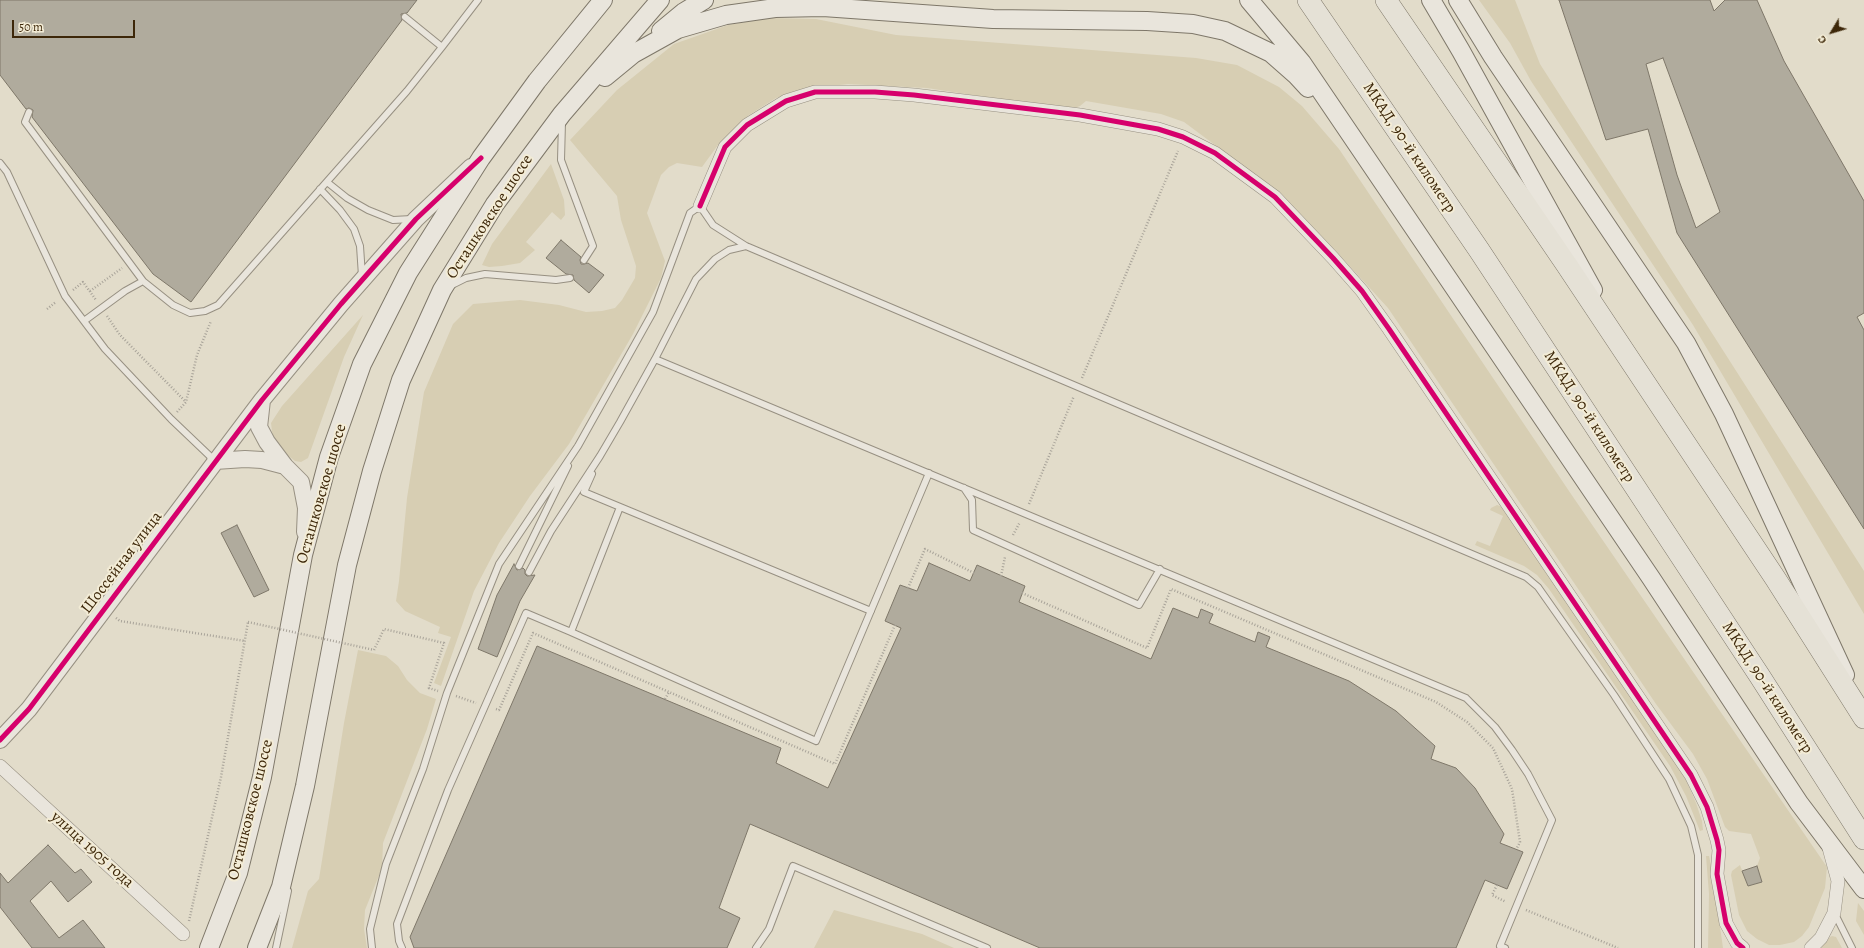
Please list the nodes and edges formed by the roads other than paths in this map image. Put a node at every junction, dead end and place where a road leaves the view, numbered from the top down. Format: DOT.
graph roads {
  1 [pos="478,0"];
  2 [pos="600,0"];
  3 [pos="603,0"];
  4 [pos="660,0"];
  5 [pos="704,0"];
  6 [pos="1249,0"];
  7 [pos="1298,0"];
  8 [pos="1308,0"];
  9 [pos="1386,0"];
  10 [pos="1431,0"];
  11 [pos="1458,0"];
  12 [pos="405,17"];
  13 [pos="588,19"];
  14 [pos="442,47"];
  15 [pos="1341,49"];
  16 [pos="633,54"];
  17 [pos="29,112"];
  18 [pos="562,114"];
  19 [pos="1347,132"];
  20 [pos="480,158"];
  21 [pos="0,163"];
  22 [pos="327,182"];
  23 [pos="320,189"];
  24 [pos="700,206"];
  25 [pos="416,219"];
  26 [pos="746,246"];
  27 [pos="584,260"];
  28 [pos="570,278"];
  29 [pos="362,280"];
  30 [pos="143,281"];
  31 [pos="442,290"];
  32 [pos="84,321"];
  33 [pos="655,359"];
  34 [pos="1643,380"];
  35 [pos="262,400"];
  36 [pos="578,446"];
  37 [pos="600,456"];
  38 [pos="215,461"];
  39 [pos="285,466"];
  40 [pos="929,473"];
  41 [pos="964,488"];
  42 [pos="620,507"];
  43 [pos="303,555"];
  44 [pos="519,566"];
  45 [pos="1160,569"];
  46 [pos="529,572"];
  47 [pos="871,611"];
  48 [pos="571,632"];
  49 [pos="1864,715"];
  50 [pos="1864,718"];
  51 [pos="0,740"];
  52 [pos="0,766"];
  53 [pos="305,786"];
  54 [pos="1825,837"];
  55 [pos="1864,839"];
  56 [pos="1864,889"];
  57 [pos="1834,913"];
  58 [pos="1726,923"];
  59 [pos="184,934"];
  60 [pos="209,948"];
  61 [pos="257,948"];
  62 [pos="276,948"];
  63 [pos="372,948"];
  64 [pos="402,948"];
  65 [pos="756,948"];
  66 [pos="986,948"];
  67 [pos="1505,948"];
  68 [pos="1698,948"];
  69 [pos="1732,948"];
  70 [pos="1742,948"];
  71 [pos="1811,948"];
  72 [pos="1852,948"];
  1 -- 14 [label="lane"];
  2 -- 13 [label="main road"];
  3 -- 13 [label="main road"];
  4 -- 18 [label="main road"];
  5 -- 16 [label="main road"];
  6 -- 19 [label="main road"];
  7 -- 15 [label="main road"];
  8 -- 15 [label="highway, МКАД, 90-й километр"];
  9 -- 34 [label="highway"];
  10 -- 34 [label="main road"];
  11 -- 49 [label="main road"];
  12 -- 14 [label="lane"];
  13 -- 20 [label="main road, Осташковское шоссе"];
  14 -- 22 [label="lane"];
  15 -- 55 [label="highway, МКАД, 90-й километр"];
  16 -- 18 [label="main road"];
  16 -- 19 [label="main road"];
  17 -- 30 [label="lane"];
  18 -- 27 [label="lane"];
  18 -- 31 [label="main road, Осташковское шоссе"];
  19 -- 54 [label="main road"];
  20 -- 25 [label="street, Шоссейная улица"];
  20 -- 43 [label="main road, Осташковское шоссе"];
  21 -- 32 [label="lane"];
  22 -- 23 [label="lane"];
  22 -- 25 [label="lane"];
  23 -- 29 [label="lane"];
  23 -- 30 [label="lane"];
  24 -- 26 [label="lane"];
  24 -- 36 [label="lane"];
  24 -- 58 [label="street"];
  25 -- 29 [label="street, Шоссейная улица"];
  26 -- 33 [label="lane"];
  26 -- 68 [label="lane"];
  28 -- 31 [label="lane"];
  29 -- 35 [label="street, Шоссейная улица"];
  30 -- 32 [label="lane"];
  31 -- 53 [label="main road, Осташковское шоссе"];
  32 -- 38 [label="lane"];
  33 -- 37 [label="lane"];
  33 -- 40 [label="lane"];
  34 -- 50 [label="highway"];
  35 -- 38 [label="street, Шоссейная улица"];
  35 -- 39 [label="street"];
  36 -- 44 [label="lane"];
  36 -- 63 [label="lane"];
  37 -- 42 [label="lane"];
  37 -- 46 [label="lane"];
  38 -- 39 [label="street"];
  38 -- 51 [label="street, Шоссейная улица"];
  39 -- 43 [label="street"];
  40 -- 41 [label="lane"];
  40 -- 47 [label="lane"];
  41 -- 45 [label="lane"];
  41 -- 45 [label="lane"];
  42 -- 47 [label="lane"];
  42 -- 48 [label="lane"];
  43 -- 60 [label="main road, Осташковское шоссе"];
  45 -- 67 [label="lane"];
  47 -- 48 [label="lane"];
  48 -- 64 [label="lane"];
  52 -- 59 [label="street, улица 1905 года"];
  53 -- 61 [label="main road, Осташковское шоссе"];
  53 -- 62 [label="lane"];
  54 -- 56 [label="main road"];
  54 -- 57 [label="street"];
  57 -- 71 [label="street"];
  57 -- 72 [label="lane"];
  58 -- 69 [label="lane"];
  58 -- 70 [label="street"];
  65 -- 66 [label="lane"];
}
